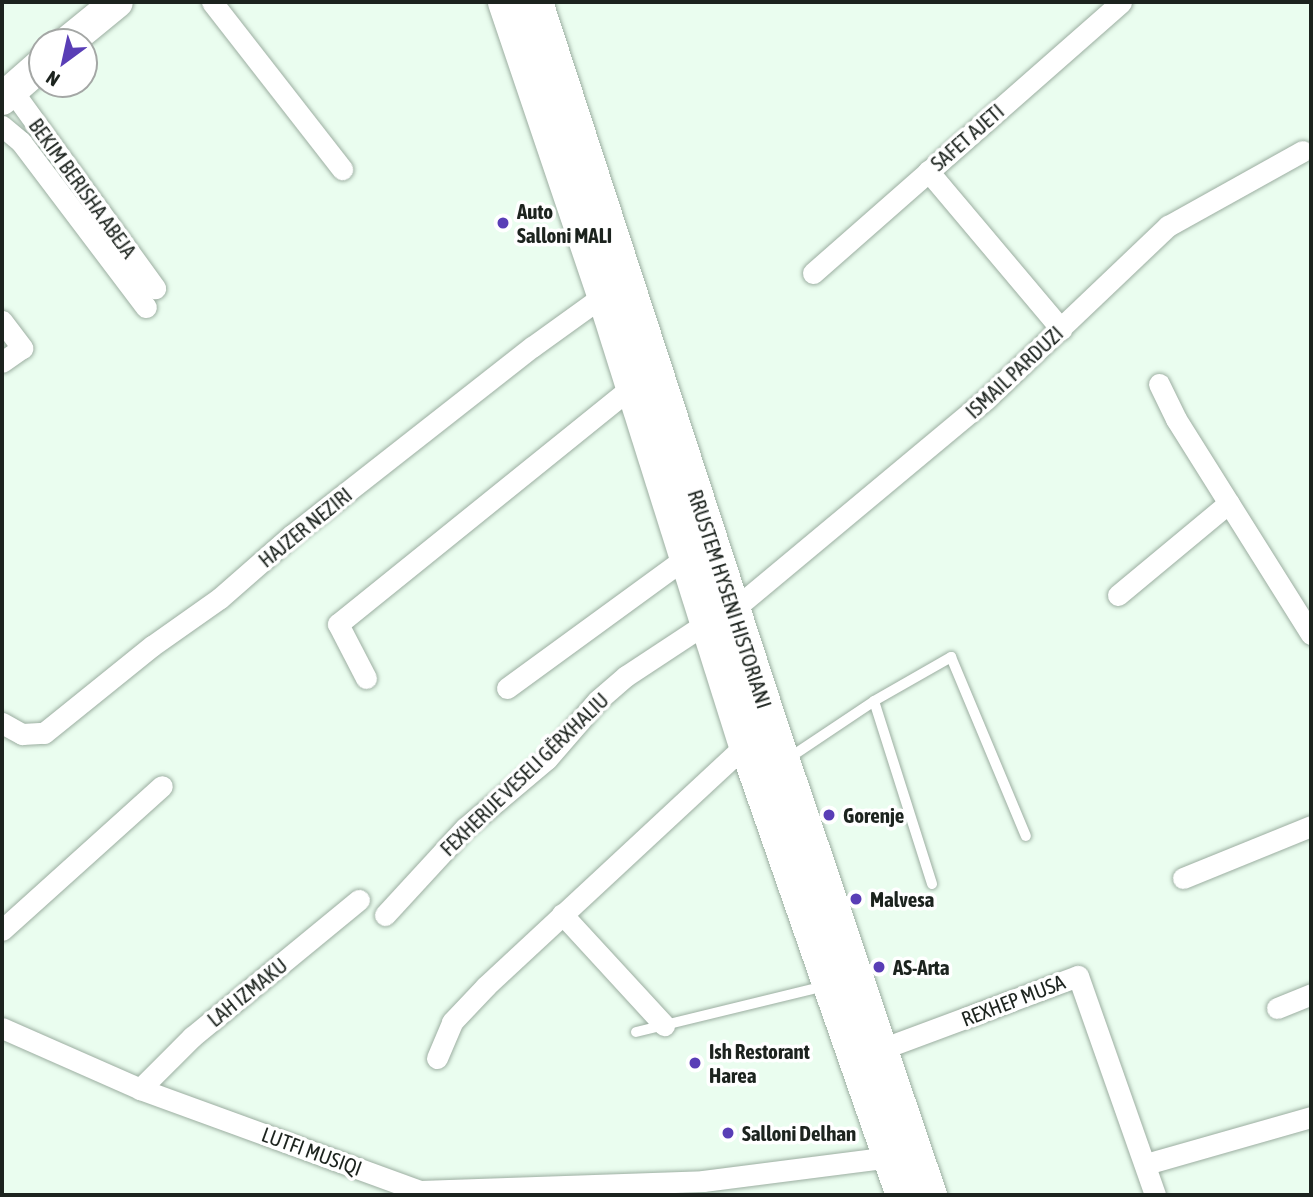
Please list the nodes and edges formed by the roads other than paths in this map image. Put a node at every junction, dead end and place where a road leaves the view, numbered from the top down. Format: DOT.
graph roads {
  1 [pos="117,2"];
  2 [pos="212,2"];
  3 [pos="505,2"];
  4 [pos="535,2"];
  5 [pos="1121,2"];
  6 [pos="85,28"];
  7 [pos="28,76"];
  8 [pos="7,94"];
  9 [pos="2,126"];
  10 [pos="1303,151"];
  11 [pos="342,169"];
  12 [pos="928,171"];
  13 [pos="813,273"];
  14 [pos="604,295"];
  15 [pos="2,321"];
  16 [pos="1060,329"];
  17 [pos="2,362"];
  18 [pos="1159,384"];
  19 [pos="632,387"];
  20 [pos="1229,503"];
  21 [pos="688,556"];
  22 [pos="1118,595"];
  23 [pos="721,615"];
  24 [pos="1311,634"];
  25 [pos="366,678"];
  26 [pos="508,688"];
  27 [pos="874,701"];
  28 [pos="2,723"];
  29 [pos="746,744"];
  30 [pos="782,763"];
  31 [pos="162,786"];
  32 [pos="1311,826"];
  33 [pos="1026,836"];
  34 [pos="1183,878"];
  35 [pos="932,884"];
  36 [pos="359,900"];
  37 [pos="562,914"];
  38 [pos="385,915"];
  39 [pos="2,930"];
  40 [pos="829,985"];
  41 [pos="1311,994"];
  42 [pos="1277,1009"];
  43 [pos="664,1025"];
  44 [pos="2,1028"];
  45 [pos="636,1032"];
  46 [pos="879,1050"];
  47 [pos="437,1058"];
  48 [pos="140,1089"];
  49 [pos="1311,1117"];
  50 [pos="890,1157"];
  51 [pos="1146,1164"];
  52 [pos="705,1188"];
  53 [pos="570,1190"];
  54 [pos="417,1193"];
  55 [pos="903,1195"];
  56 [pos="929,1195"];
  57 [pos="1155,1195"];
  1 -- 6 [label="street"];
  2 -- 11 [label="street"];
  3 -- 14 [label="main road, RRUSTEM HYSENI HISTORIANI"];
  4 -- 23 [label="main road, RRUSTEM HYSENI HISTORIANI"];
  5 -- 12 [label="street, SAFET AJETI"];
  7 -- 8 [label="street, BEKIM BERISHA ABEJA"];
  8 -- 9 [label="street, BEKIM BERISHA ABEJA"];
  10 -- 16 [label="street, ISMAIL PARDUZI"];
  12 -- 13 [label="street, SAFET AJETI"];
  12 -- 16 [label="street"];
  14 -- 19 [label="main road, RRUSTEM HYSENI HISTORIANI"];
  14 -- 28 [label="street, HAJZER NEZIRI"];
  15 -- 17 [label="street"];
  16 -- 23 [label="street, ISMAIL PARDUZI"];
  18 -- 20 [label="street"];
  19 -- 21 [label="main road, RRUSTEM HYSENI HISTORIANI"];
  19 -- 25 [label="street"];
  20 -- 22 [label="street"];
  20 -- 24 [label="street"];
  21 -- 23 [label="main road, RRUSTEM HYSENI HISTORIANI"];
  21 -- 26 [label="street, RRUSTEM HYSENI HISTORIANI"];
  23 -- 29 [label="main road, RRUSTEM HYSENI HISTORIANI"];
  23 -- 30 [label="main road, RRUSTEM HYSENI HISTORIANI"];
  23 -- 38 [label="street, FEXHERIJE VESELI GËRXHALIU"];
  27 -- 30 [label="lane"];
  27 -- 33 [label="lane"];
  27 -- 35 [label="lane"];
  29 -- 37 [label="street"];
  29 -- 40 [label="main road, RRUSTEM HYSENI HISTORIANI"];
  30 -- 46 [label="main road, RRUSTEM HYSENI HISTORIANI"];
  31 -- 39 [label="street"];
  32 -- 34 [label="street"];
  36 -- 48 [label="street, LAH IZMAKU"];
  37 -- 43 [label="street"];
  37 -- 47 [label="street"];
  40 -- 43 [label="lane"];
  40 -- 50 [label="main road, RRUSTEM HYSENI HISTORIANI"];
  41 -- 42 [label="street"];
  43 -- 45 [label="lane"];
  44 -- 48 [label="street, LUTFI MUSIQI"];
  46 -- 51 [label="street, REXHEP MUSA"];
  46 -- 56 [label="main road, RRUSTEM HYSENI HISTORIANI"];
  48 -- 54 [label="street, LUTFI MUSIQI"];
  49 -- 51 [label="street"];
  50 -- 52 [label="street, LUTFI MUSIQI"];
  50 -- 55 [label="main road, RRUSTEM HYSENI HISTORIANI"];
  51 -- 57 [label="street, REXHEP MUSA"];
  52 -- 53 [label="street, LUTFI MUSIQI"];
  53 -- 54 [label="street, LUTFI MUSIQI"];
}
